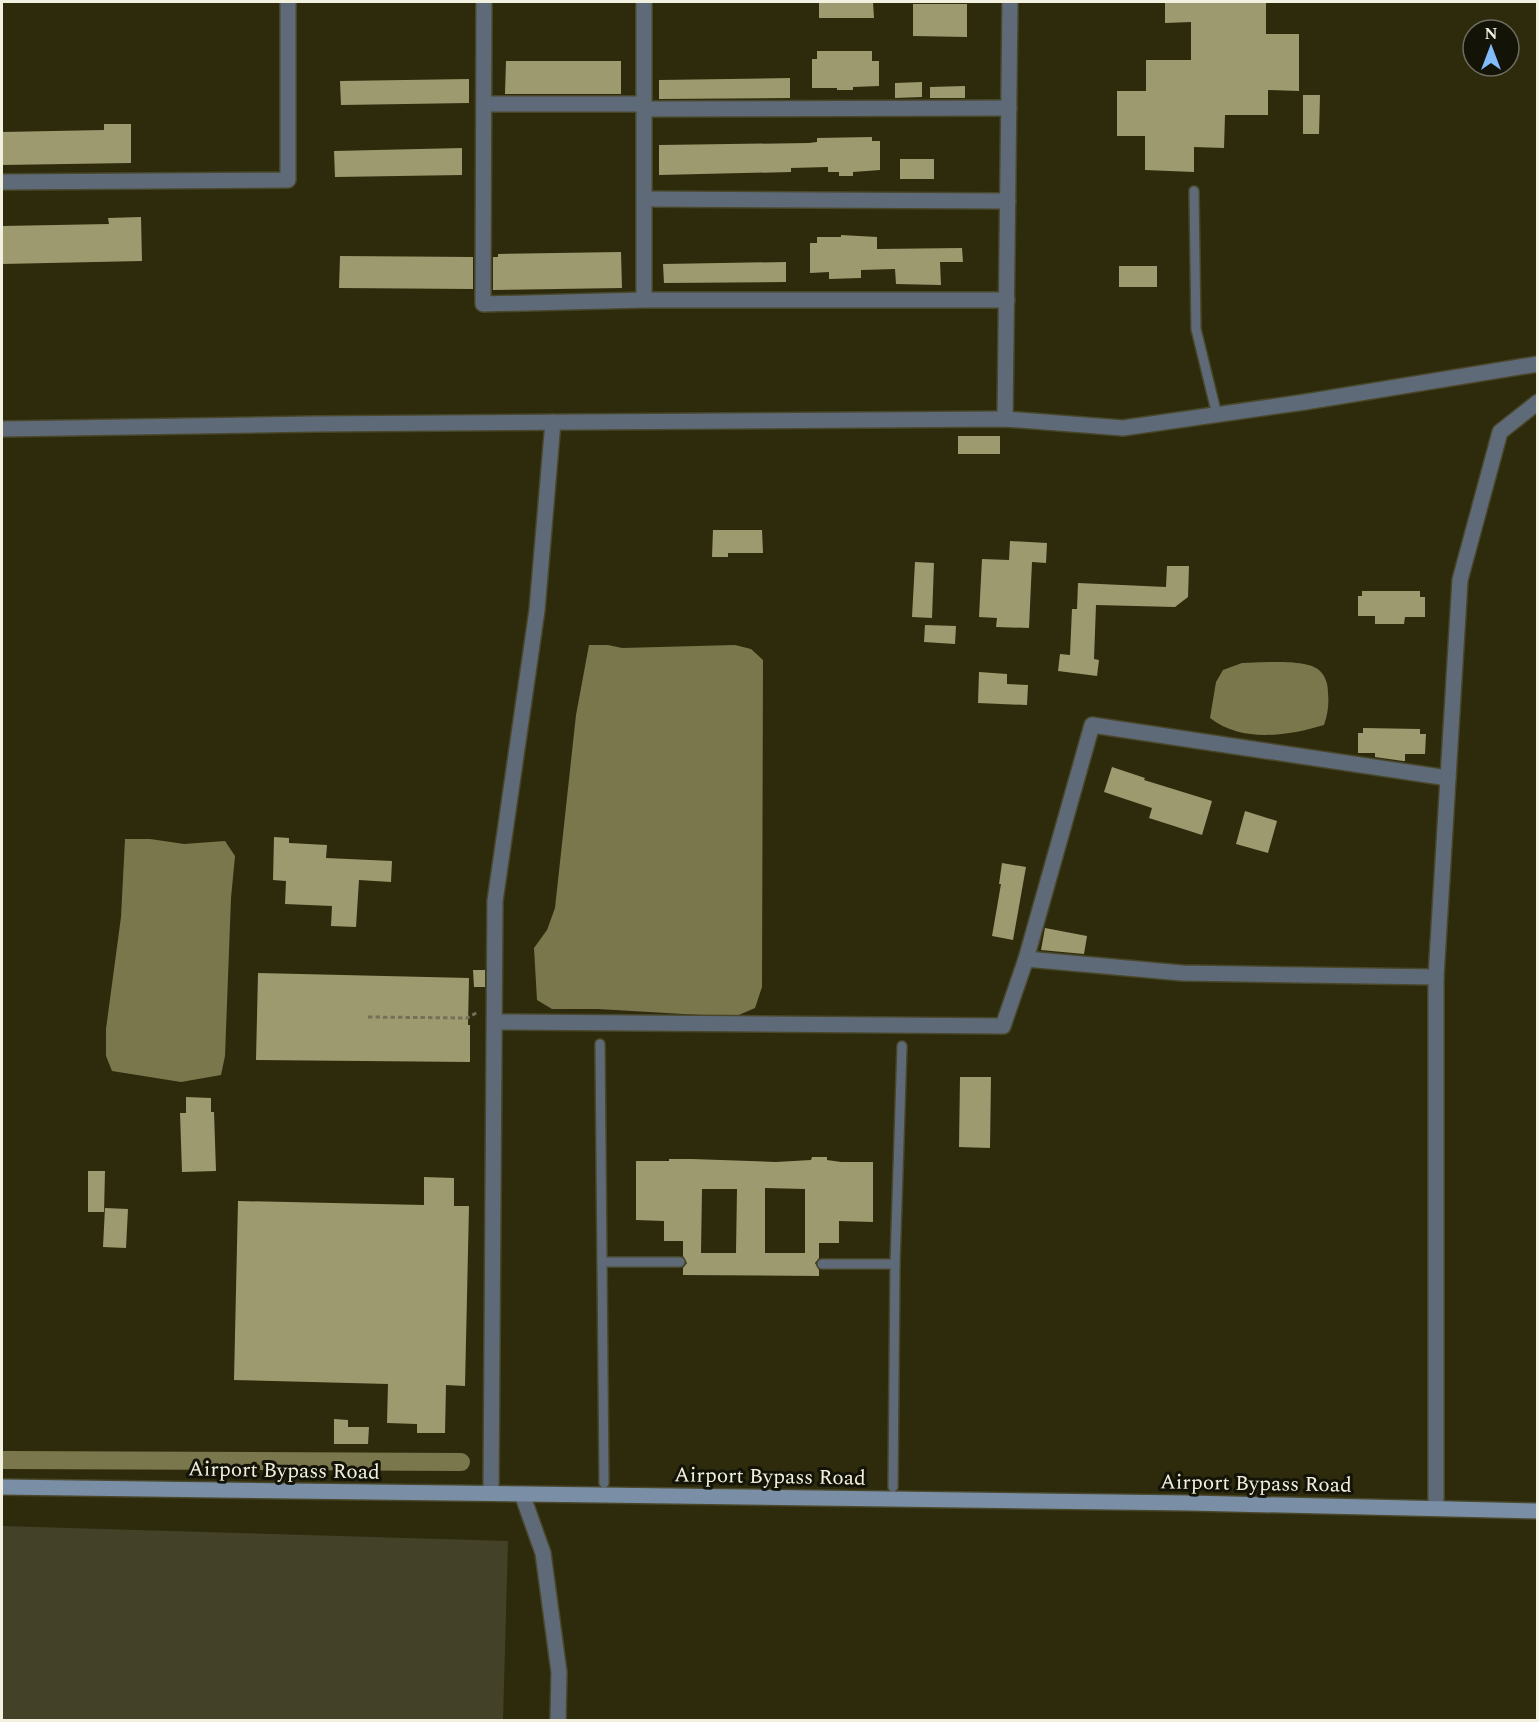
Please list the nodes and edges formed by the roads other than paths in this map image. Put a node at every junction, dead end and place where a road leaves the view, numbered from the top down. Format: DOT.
graph roads {
  1 [pos="288,2"];
  2 [pos="484,2"];
  3 [pos="644,2"];
  4 [pos="1010,2"];
  5 [pos="484,104"];
  6 [pos="644,107"];
  7 [pos="1009,108"];
  8 [pos="2,182"];
  9 [pos="1194,191"];
  10 [pos="644,199"];
  11 [pos="1008,201"];
  12 [pos="644,300"];
  13 [pos="1007,300"];
  14 [pos="1538,364"];
  15 [pos="1538,402"];
  16 [pos="1217,415"];
  17 [pos="1005,419"];
  18 [pos="553,422"];
  19 [pos="2,429"];
  20 [pos="1448,778"];
  21 [pos="1026,958"];
  22 [pos="1436,978"];
  23 [pos="495,1022"];
  24 [pos="600,1044"];
  25 [pos="902,1046"];
  26 [pos="602,1262"];
  27 [pos="680,1263"];
  28 [pos="822,1264"];
  29 [pos="895,1264"];
  30 [pos="604,1483"];
  31 [pos="2,1487"];
  32 [pos="894,1487"];
  33 [pos="491,1493"];
  34 [pos="522,1494"];
  35 [pos="1436,1508"];
  36 [pos="1538,1511"];
  37 [pos="558,1720"];
  1 -- 8 [label="street"];
  2 -- 5 [label="street"];
  3 -- 6 [label="street"];
  4 -- 7 [label="street"];
  5 -- 6 [label="street"];
  5 -- 12 [label="street"];
  6 -- 7 [label="street"];
  6 -- 10 [label="street"];
  7 -- 11 [label="street"];
  9 -- 16 [label="lane"];
  10 -- 11 [label="street"];
  10 -- 12 [label="street"];
  11 -- 13 [label="street"];
  12 -- 13 [label="street"];
  13 -- 17 [label="street"];
  14 -- 16 [label="street"];
  15 -- 20 [label="street"];
  16 -- 17 [label="street"];
  17 -- 18 [label="street"];
  18 -- 19 [label="street"];
  18 -- 23 [label="street"];
  20 -- 21 [label="street"];
  20 -- 22 [label="street"];
  21 -- 22 [label="street"];
  21 -- 23 [label="street"];
  22 -- 35 [label="street"];
  23 -- 33 [label="street"];
  24 -- 26 [label="lane"];
  25 -- 29 [label="lane"];
  26 -- 27 [label="lane"];
  26 -- 30 [label="lane"];
  28 -- 29 [label="lane"];
  29 -- 32 [label="lane"];
  31 -- 33 [label="street, Airport Bypass Road"];
  33 -- 34 [label="street, Airport Bypass Road"];
  34 -- 35 [label="street, Airport Bypass Road"];
  34 -- 37 [label="street"];
  35 -- 36 [label="street, Airport Bypass Road"];
}
